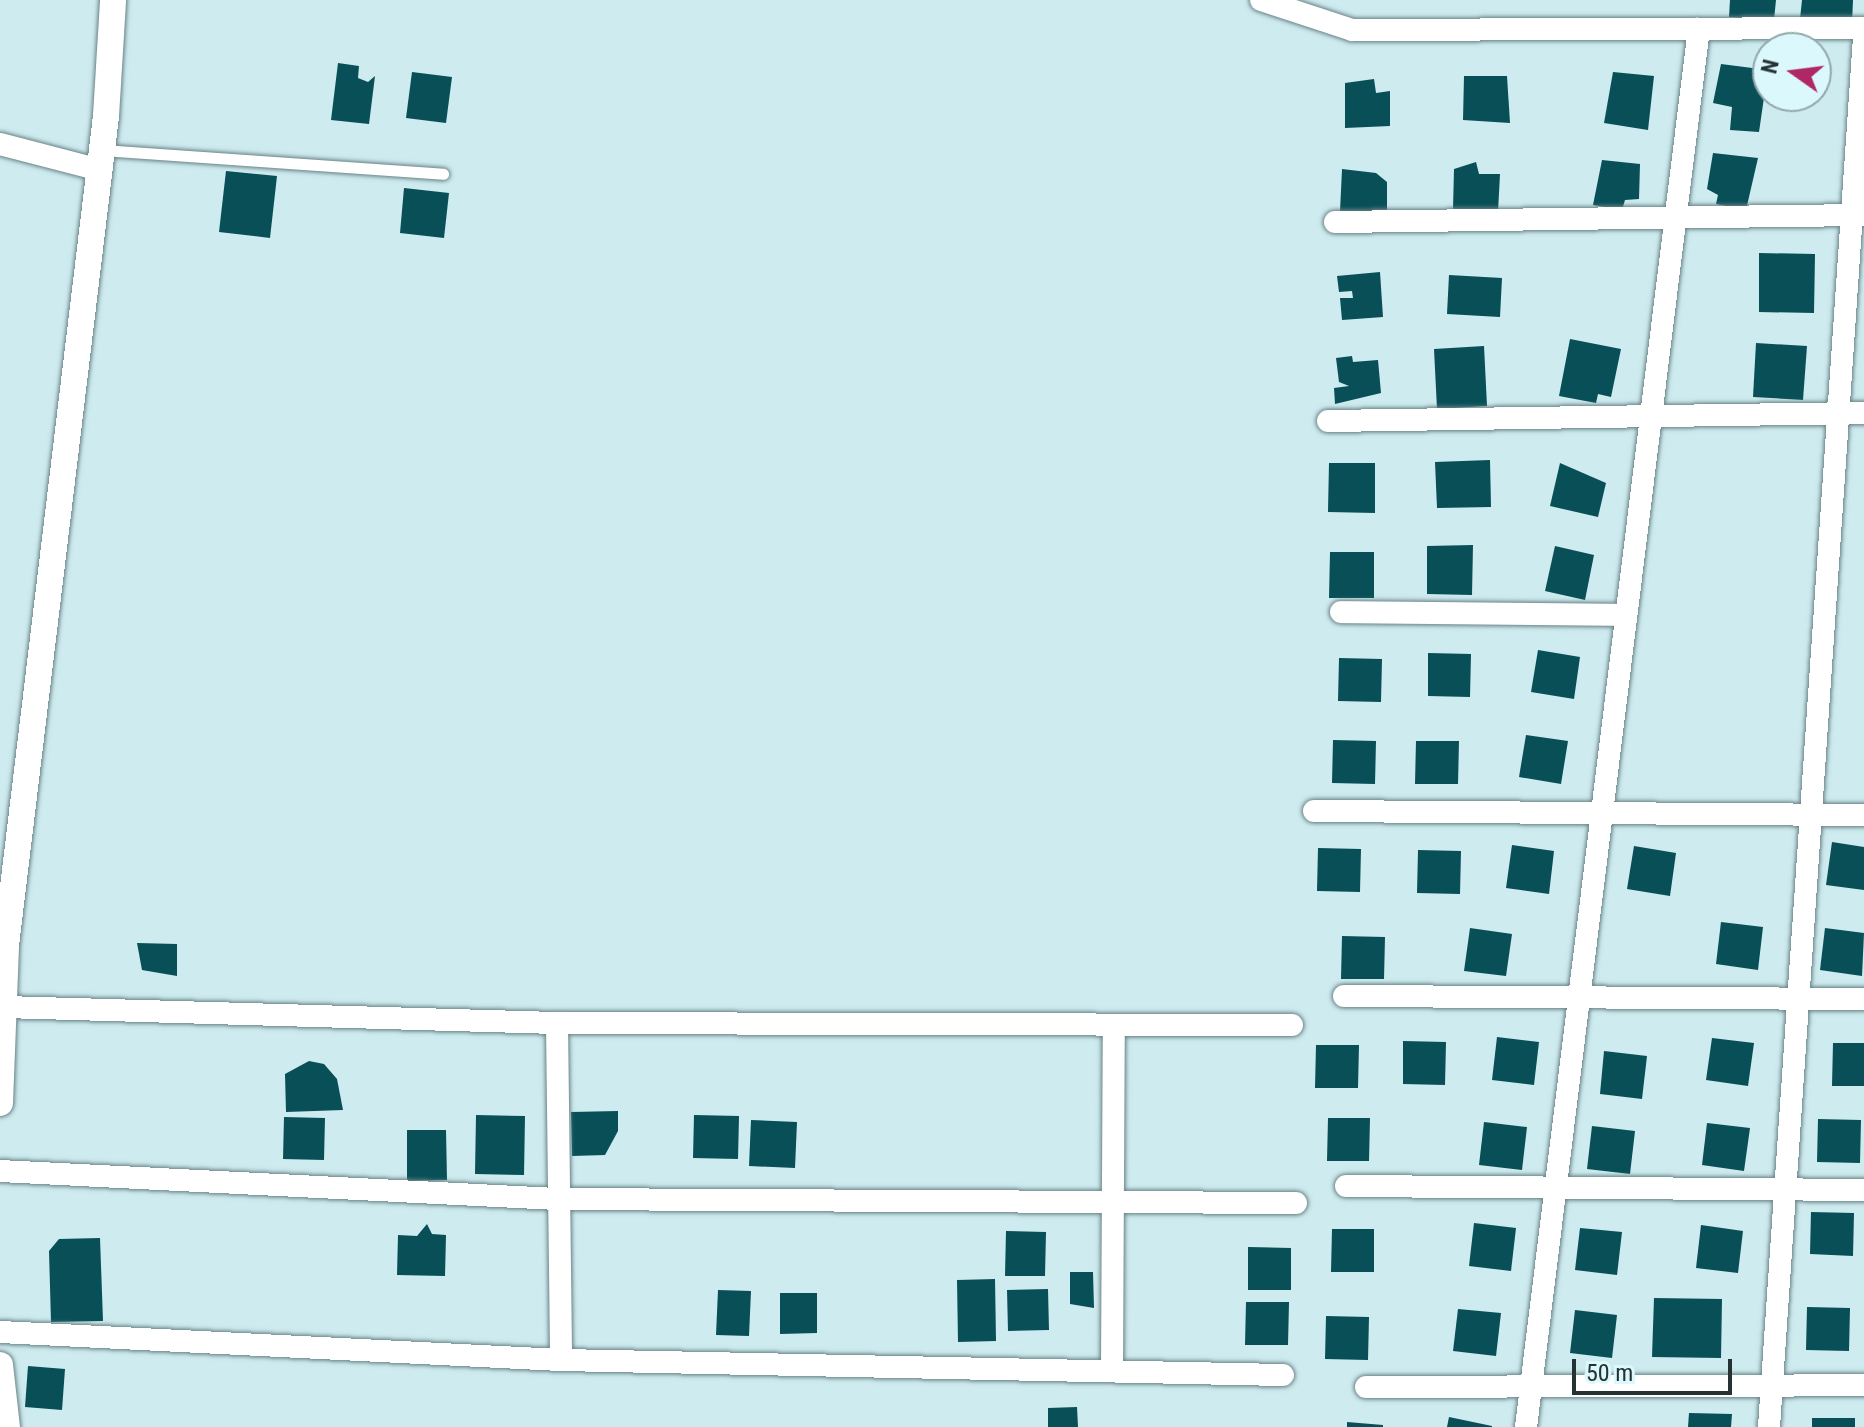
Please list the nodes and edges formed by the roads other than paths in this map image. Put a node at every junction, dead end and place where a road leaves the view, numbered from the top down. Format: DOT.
graph roads {
  1 [pos="113,0"];
  2 [pos="1261,0"];
  3 [pos="1864,28"];
  4 [pos="1699,29"];
  5 [pos="1864,38"];
  6 [pos="0,144"];
  7 [pos="101,160"];
  8 [pos="443,174"];
  9 [pos="1858,215"];
  10 [pos="1676,218"];
  11 [pos="1335,222"];
  12 [pos="1838,413"];
  13 [pos="1864,413"];
  14 [pos="1650,416"];
  15 [pos="1328,421"];
  16 [pos="1341,612"];
  17 [pos="1625,615"];
  18 [pos="1314,811"];
  19 [pos="1601,813"];
  20 [pos="1811,815"];
  21 [pos="1864,815"];
  22 [pos="1344,996"];
  23 [pos="1577,997"];
  24 [pos="1798,999"];
  25 [pos="1864,999"];
  26 [pos="4,1007"];
  27 [pos="557,1023"];
  28 [pos="1114,1025"];
  29 [pos="1292,1025"];
  30 [pos="0,1103"];
  31 [pos="0,1171"];
  32 [pos="1346,1186"];
  33 [pos="1554,1187"];
  34 [pos="1785,1190"];
  35 [pos="1864,1190"];
  36 [pos="556,1199"];
  37 [pos="1296,1203"];
  38 [pos="1112,1205"];
  39 [pos="0,1332"];
  40 [pos="561,1360"];
  41 [pos="1112,1371"];
  42 [pos="1,1375"];
  43 [pos="1283,1375"];
  44 [pos="1771,1385"];
  45 [pos="1864,1385"];
  46 [pos="1529,1386"];
  47 [pos="1366,1387"];
  48 [pos="7,1427"];
  49 [pos="1526,1427"];
  50 [pos="1769,1427"];
  1 -- 7 [label="street"];
  2 -- 4 [label="street"];
  3 -- 4 [label="street"];
  4 -- 10 [label="street"];
  5 -- 9 [label="street"];
  6 -- 7 [label="street"];
  7 -- 8 [label="lane"];
  7 -- 26 [label="street"];
  9 -- 10 [label="street"];
  9 -- 12 [label="street"];
  10 -- 11 [label="street"];
  10 -- 14 [label="street"];
  12 -- 13 [label="street"];
  12 -- 14 [label="street"];
  12 -- 20 [label="street"];
  14 -- 15 [label="street"];
  14 -- 17 [label="street"];
  16 -- 17 [label="street"];
  17 -- 19 [label="street"];
  18 -- 19 [label="street"];
  19 -- 20 [label="street"];
  19 -- 23 [label="street"];
  20 -- 21 [label="street"];
  20 -- 24 [label="street"];
  22 -- 23 [label="street"];
  23 -- 24 [label="street"];
  23 -- 33 [label="street"];
  24 -- 25 [label="street"];
  24 -- 34 [label="street"];
  26 -- 27 [label="street"];
  26 -- 30 [label="street"];
  27 -- 28 [label="street"];
  27 -- 36 [label="street"];
  28 -- 29 [label="street"];
  28 -- 38 [label="street"];
  31 -- 36 [label="street"];
  32 -- 33 [label="street"];
  33 -- 34 [label="street"];
  33 -- 46 [label="street"];
  34 -- 35 [label="street"];
  34 -- 44 [label="street"];
  36 -- 38 [label="street"];
  36 -- 40 [label="street"];
  37 -- 38 [label="street"];
  38 -- 41 [label="street"];
  39 -- 40 [label="street"];
  40 -- 41 [label="street"];
  41 -- 43 [label="street"];
  42 -- 48 [label="street"];
  44 -- 45 [label="street"];
  44 -- 46 [label="street"];
  44 -- 50 [label="street"];
  46 -- 47 [label="street"];
  46 -- 49 [label="street"];
}
